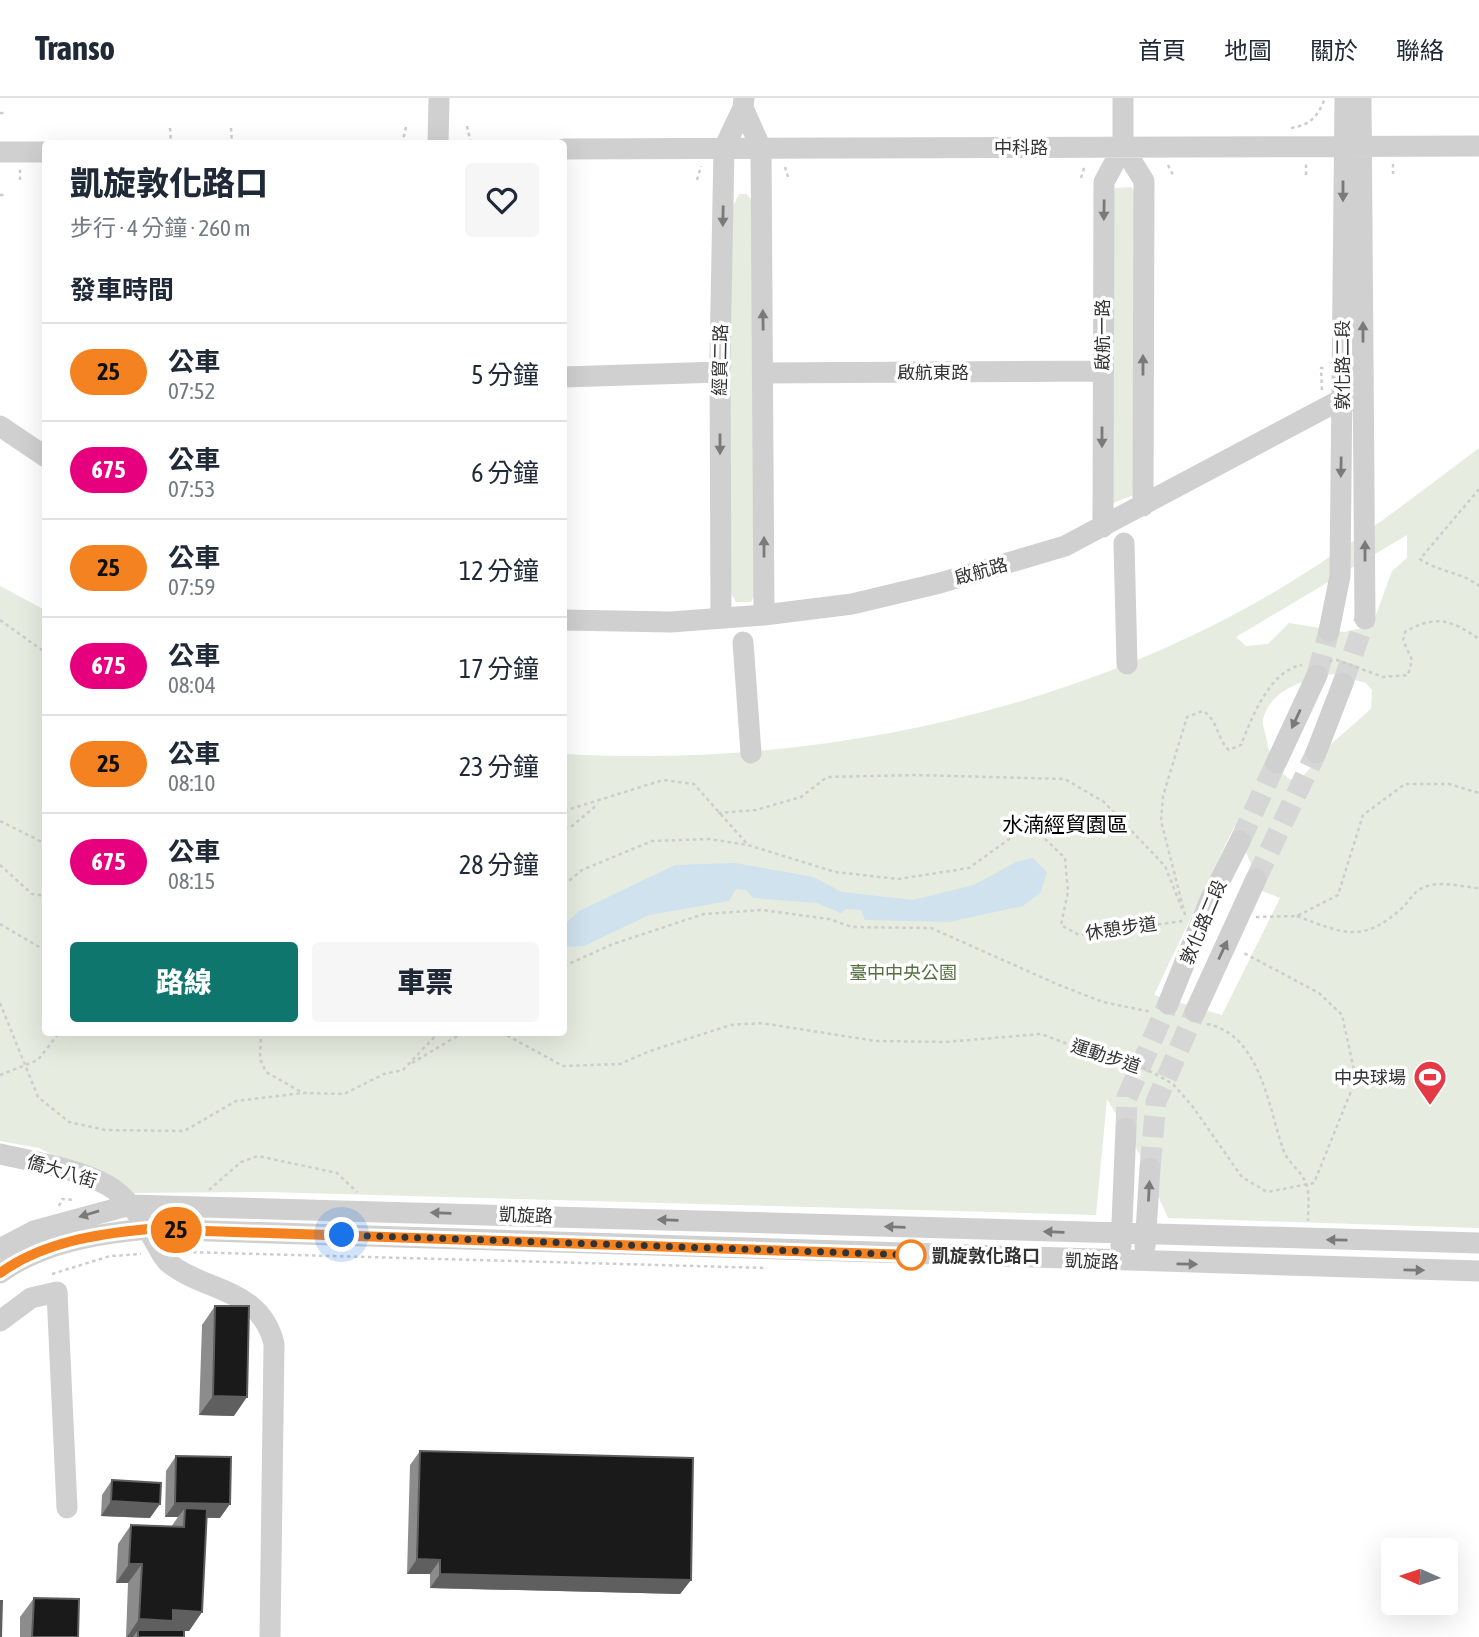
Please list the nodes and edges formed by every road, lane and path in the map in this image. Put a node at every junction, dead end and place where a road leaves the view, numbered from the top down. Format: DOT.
graph roads {
  1 [pos="439,98"];
  2 [pos="1123,98"];
  3 [pos="1325,98"];
  4 [pos="1345,98"];
  5 [pos="1361,98"];
  6 [pos="743,103"];
  7 [pos="0,113"];
  8 [pos="7,114"];
  9 [pos="467,126"];
  10 [pos="406,127"];
  11 [pos="170,128"];
  12 [pos="231,128"];
  13 [pos="1291,128"];
  14 [pos="171,140"];
  15 [pos="232,140"];
  16 [pos="403,140"];
  17 [pos="438,140"];
  18 [pos="470,140"];
  19 [pos="1123,146"];
  20 [pos="1479,146"];
  21 [pos="724,148"];
  22 [pos="761,148"];
  23 [pos="1352,148"];
  24 [pos="567,149"];
  25 [pos="0,152"];
  26 [pos="42,152"];
  27 [pos="0,195"];
  28 [pos="7,195"];
  29 [pos="1102,371"];
  30 [pos="720,372"];
  31 [pos="764,373"];
  32 [pos="567,377"];
  33 [pos="1352,400"];
  34 [pos="0,426"];
  35 [pos="42,454"];
  36 [pos="1479,489"];
  37 [pos="1143,506"];
  38 [pos="1103,527"];
  39 [pos="1124,543"];
  40 [pos="1479,586"];
  41 [pos="764,615"];
  42 [pos="721,618"];
  43 [pos="1365,619"];
  44 [pos="0,620"];
  45 [pos="567,620"];
  46 [pos="1329,631"];
  47 [pos="743,642"];
  48 [pos="42,650"];
  49 [pos="1127,664"];
  50 [pos="1317,675"];
  51 [pos="1343,683"];
  52 [pos="1317,752"];
  53 [pos="751,753"];
  54 [pos="1276,763"];
  55 [pos="1479,793"];
  56 [pos="600,802"];
  57 [pos="567,810"];
  58 [pos="718,813"];
  59 [pos="0,821"];
  60 [pos="567,827"];
  61 [pos="1240,841"];
  62 [pos="42,842"];
  63 [pos="748,845"];
  64 [pos="0,865"];
  65 [pos="1256,878"];
  66 [pos="567,883"];
  67 [pos="1479,888"];
  68 [pos="42,895"];
  69 [pos="1297,916"];
  70 [pos="1237,918"];
  71 [pos="0,924"];
  72 [pos="1226,944"];
  73 [pos="42,949"];
  74 [pos="567,965"];
  75 [pos="0,1003"];
  76 [pos="1163,1009"];
  77 [pos="1196,1017"];
  78 [pos="57,1036"];
  79 [pos="261,1036"];
  80 [pos="435,1036"];
  81 [pos="457,1036"];
  82 [pos="508,1036"];
  83 [pos="409,1064"];
  84 [pos="24,1065"];
  85 [pos="0,1075"];
  86 [pos="303,1093"];
  87 [pos="1126,1128"];
  88 [pos="0,1154"];
  89 [pos="1150,1168"];
  90 [pos="1307,1184"];
  91 [pos="209,1190"];
  92 [pos="359,1195"];
  93 [pos="130,1205"];
  94 [pos="148,1229"];
  95 [pos="1122,1235"];
  96 [pos="1146,1235"];
  97 [pos="1309,1239"];
  98 [pos="1479,1243"];
  99 [pos="0,1249"];
  100 [pos="162,1253"];
  101 [pos="1119,1262"];
  102 [pos="1143,1263"];
  103 [pos="766,1268"];
  104 [pos="1479,1271"];
  105 [pos="0,1273"];
  106 [pos="48,1275"];
  107 [pos="0,1321"];
  108 [pos="67,1508"];
  109 [pos="270,1637"];
  1 -- 17 [label="street"];
  2 -- 19 [label="street, 啟航一路"];
  3 -- 13 [label="path"];
  4 -- 23 [label="street, 敦化路二段"];
  5 -- 23 [label="street, 敦化路二段"];
  6 -- 21 [label="street, 經貿二路"];
  6 -- 22 [label="street, 經貿二路"];
  7 -- 8 [label="path"];
  9 -- 18 [label="path"];
  10 -- 16 [label="path"];
  11 -- 14 [label="path"];
  12 -- 15 [label="path"];
  19 -- 22 [label="street, 中科路"];
  19 -- 23 [label="street, 中科路"];
  19 -- 29 [label="street, 啟航一路, one-way"];
  37 -- 19 [label="street, one-way"];
  20 -- 23 [label="street, 中科路"];
  21 -- 22 [label="street, 中科路"];
  21 -- 24 [label="street, 中科路"];
  21 -- 30 [label="street, 經貿二路, one-way"];
  31 -- 22 [label="street, 經貿二路, one-way"];
  23 -- 33 [label="street, 敦化路二段"];
  25 -- 26 [label="street"];
  27 -- 28 [label="path"];
  29 -- 31 [label="street, 啟航東路"];
  29 -- 38 [label="street, 啟航一路, one-way"];
  30 -- 32 [label="street"];
  30 -- 42 [label="street, 經貿二路, one-way"];
  41 -- 31 [label="street, 經貿二路, one-way"];
  33 -- 37 [label="street, 啟航路"];
  43 -- 33 [label="street, 敦化路二段, one-way"];
  33 -- 46 [label="street, 敦化路二段, one-way"];
  34 -- 35 [label="street"];
  36 -- 40 [label="path"];
  37 -- 38 [label="street, 啟航路"];
  38 -- 41 [label="street, 啟航路"];
  39 -- 49 [label="street"];
  41 -- 42 [label="street, 啟航路"];
  42 -- 45 [label="street, 啟航路"];
  44 -- 48 [label="path"];
  47 -- 53 [label="street"];
  50 -- 54 [label="street, one-way"];
  51 -- 52 [label="street"];
  55 -- 69 [label="path"];
  56 -- 57 [label="path"];
  56 -- 58 [label="path, 休憩步道"];
  56 -- 60 [label="path"];
  58 -- 63 [label="path, 休憩步道"];
  58 -- 63 [label="path, 休憩步道"];
  59 -- 62 [label="path"];
  61 -- 76 [label="street, 敦化路二段"];
  63 -- 66 [label="path"];
  64 -- 68 [label="path"];
  65 -- 70 [label="street, 敦化路二段"];
  67 -- 69 [label="path"];
  69 -- 70 [label="path"];
  70 -- 72 [label="street, 敦化路二段"];
  71 -- 73 [label="path"];
  77 -- 72 [label="street, 敦化路二段, one-way"];
  72 -- 90 [label="path"];
  74 -- 76 [label="path"];
  75 -- 84 [label="path"];
  77 -- 90 [label="path"];
  78 -- 84 [label="path"];
  79 -- 86 [label="path"];
  80 -- 83 [label="path"];
  81 -- 83 [label="path"];
  82 -- 90 [label="path, 運動步道"];
  83 -- 86 [label="path"];
  84 -- 85 [label="path"];
  84 -- 86 [label="path"];
  87 -- 95 [label="street"];
  88 -- 93 [label="street, 僑大八街"];
  96 -- 89 [label="street, one-way"];
  90 -- 97 [label="path"];
  91 -- 92 [label="path"];
  93 -- 94 [label="street, 僑大八街"];
  95 -- 93 [label="street, 凱旋路, one-way"];
  93 -- 99 [label="street, 凱旋路, one-way"];
  94 -- 100 [label="street, 僑大八街"];
  94 -- 101 [label="street, 凱旋路"];
  94 -- 105 [label="street, 凱旋路"];
  95 -- 96 [label="street, 凱旋路"];
  95 -- 101 [label="street"];
  96 -- 97 [label="street, 凱旋路"];
  96 -- 102 [label="street"];
  98 -- 97 [label="street, 凱旋路, one-way"];
  100 -- 103 [label="path"];
  100 -- 106 [label="path"];
  100 -- 109 [label="street"];
  101 -- 102 [label="street, 凱旋路"];
  102 -- 104 [label="street, 凱旋路, one-way"];
  107 -- 108 [label="street"];
}
